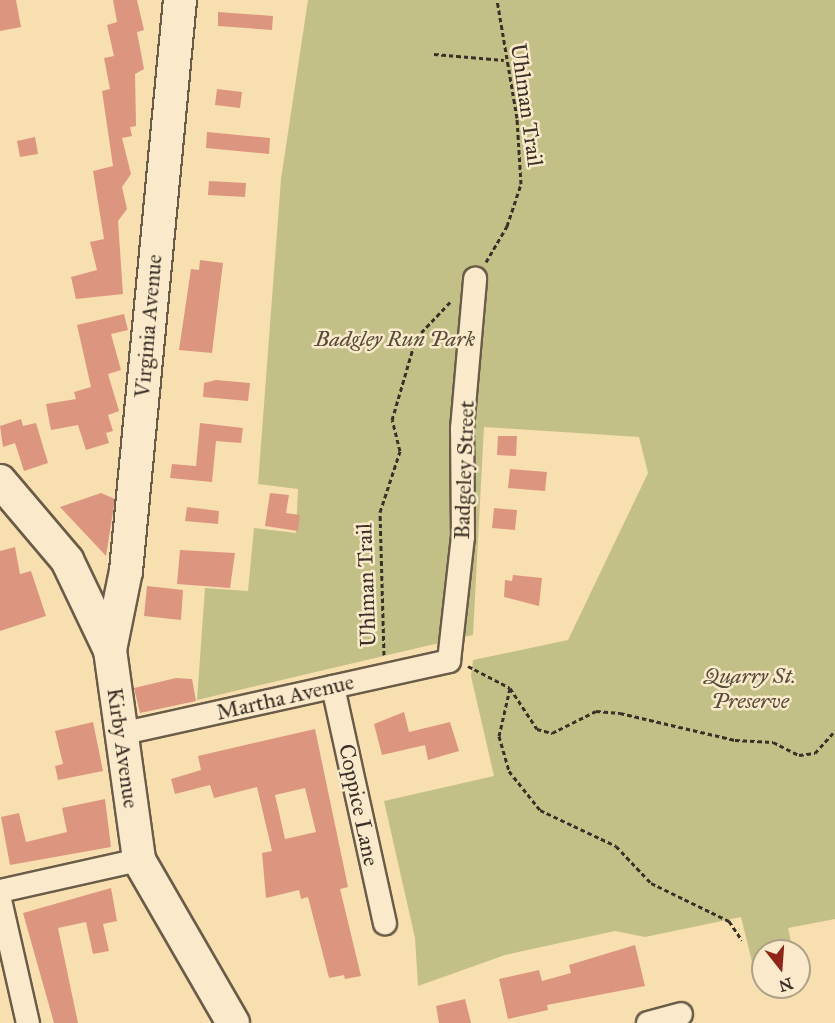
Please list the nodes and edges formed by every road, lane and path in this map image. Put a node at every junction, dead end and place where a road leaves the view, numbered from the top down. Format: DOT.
graph roads {
  1 [pos="180,0"];
  2 [pos="497,0"];
  3 [pos="434,54"];
  4 [pos="504,60"];
  5 [pos="476,279"];
  6 [pos="0,481"];
  7 [pos="110,650"];
  8 [pos="449,661"];
  9 [pos="390,674"];
  10 [pos="333,687"];
  11 [pos="510,688"];
  12 [pos="835,731"];
  13 [pos="120,734"];
  14 [pos="139,860"];
  15 [pos="0,891"];
  16 [pos="0,900"];
  17 [pos="385,923"];
  18 [pos="742,940"];
  19 [pos="28,1023"];
  20 [pos="233,1023"];
  1 -- 7 [label="street, Virginia Avenue"];
  2 -- 4 [label="path, Uhlman Trail"];
  3 -- 4 [label="path"];
  4 -- 5 [label="path, Uhlman Trail"];
  5 -- 8 [label="street, Badgeley Street"];
  5 -- 9 [label="path, Uhlman Trail"];
  6 -- 7 [label="street, Kirby Avenue"];
  7 -- 13 [label="street, Kirby Avenue"];
  8 -- 9 [label="street, Martha Avenue"];
  8 -- 11 [label="path"];
  9 -- 10 [label="street, Martha Avenue"];
  10 -- 13 [label="street, Martha Avenue"];
  10 -- 17 [label="street, Coppice Lane"];
  11 -- 12 [label="path"];
  11 -- 18 [label="path"];
  13 -- 14 [label="street, Kirby Avenue"];
  14 -- 15 [label="street"];
  14 -- 20 [label="street, Kirby Avenue"];
  16 -- 19 [label="street"];
}
